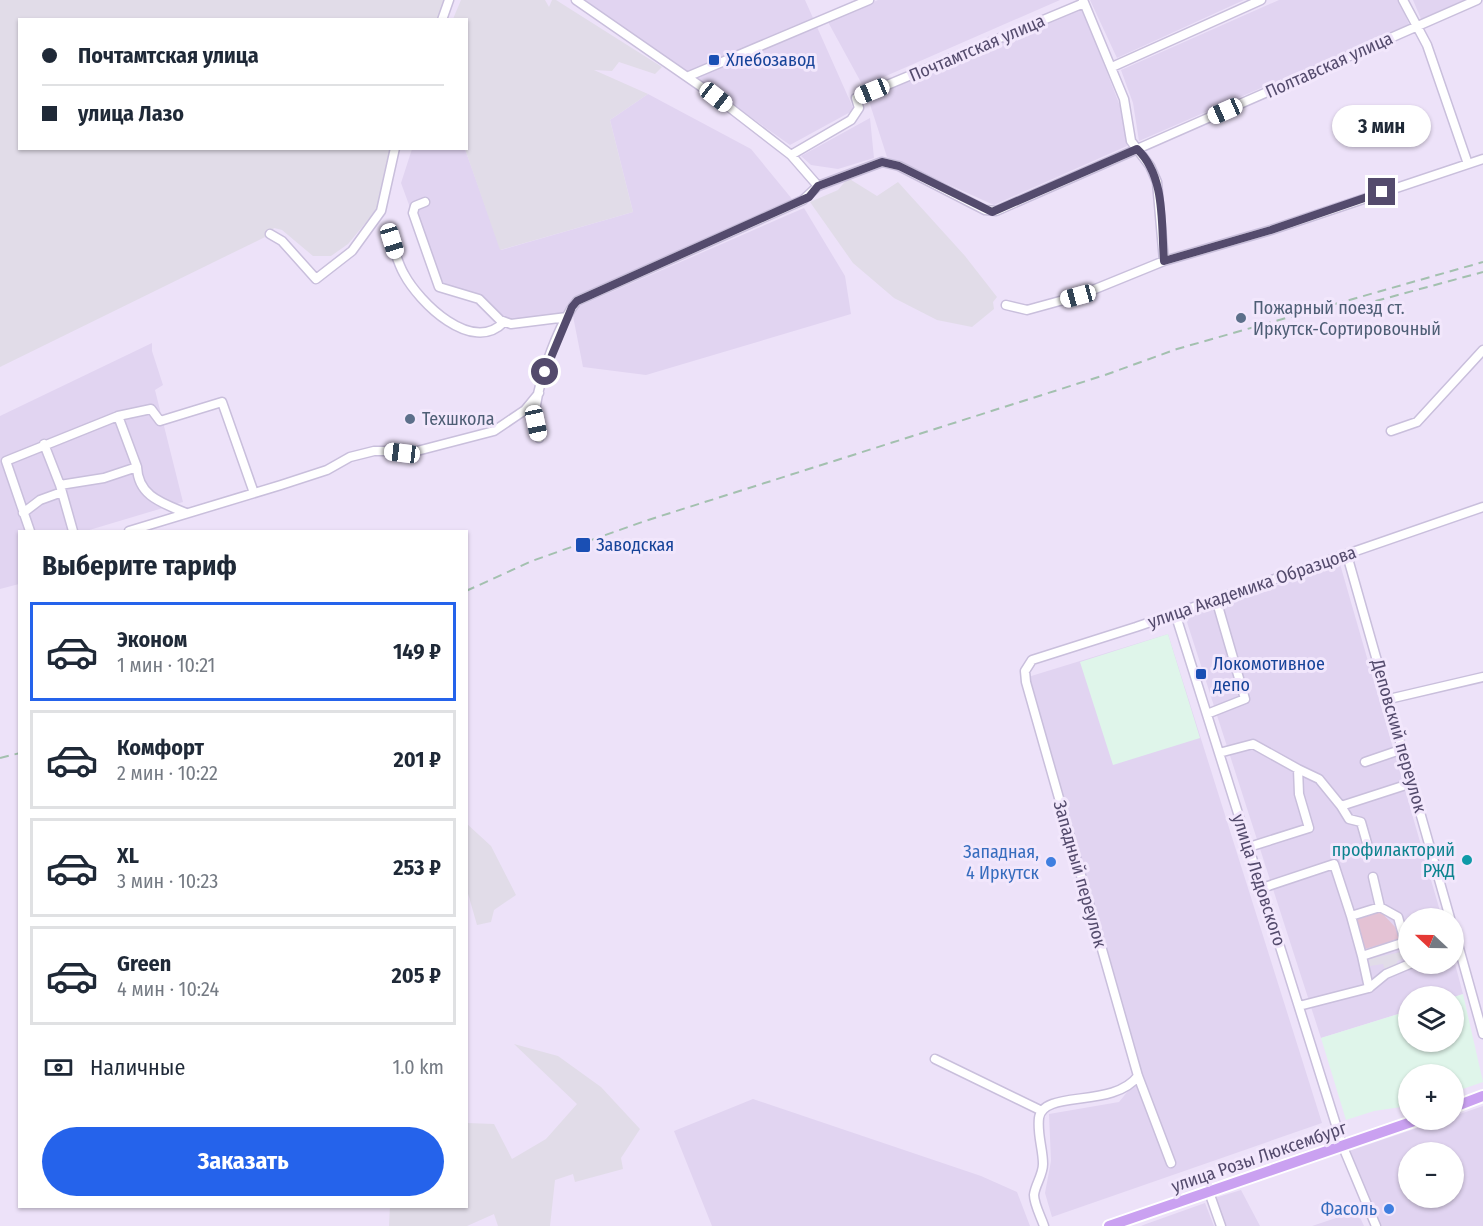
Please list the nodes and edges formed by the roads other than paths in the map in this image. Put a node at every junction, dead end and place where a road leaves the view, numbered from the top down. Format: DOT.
graph roads {
  1 [pos="449,0"];
  2 [pos="576,0"];
  3 [pos="869,0"];
  4 [pos="1261,0"];
  5 [pos="1403,0"];
  6 [pos="1477,0"];
  7 [pos="1084,1"];
  8 [pos="443,18"];
  9 [pos="1416,27"];
  10 [pos="1112,67"];
  11 [pos="689,76"];
  12 [pos="1137,149"];
  13 [pos="395,150"];
  14 [pos="791,155"];
  15 [pos="1483,159"];
  16 [pos="1468,164"];
  17 [pos="818,186"];
  18 [pos="426,202"];
  19 [pos="388,230"];
  20 [pos="270,234"];
  21 [pos="1164,261"];
  22 [pos="1006,305"];
  23 [pos="567,317"];
  24 [pos="504,322"];
  25 [pos="1483,350"];
  26 [pos="539,393"];
  27 [pos="118,416"];
  28 [pos="1391,431"];
  29 [pos="539,438"];
  30 [pos="44,444"];
  31 [pos="137,467"];
  32 [pos="61,489"];
  33 [pos="254,493"];
  34 [pos="1483,507"];
  35 [pos="23,513"];
  36 [pos="186,513"];
  37 [pos="30,530"];
  38 [pos="74,530"];
  39 [pos="132,530"];
  40 [pos="1347,555"];
  41 [pos="1216,599"];
  42 [pos="1175,613"];
  43 [pos="1025,671"];
  44 [pos="1483,677"];
  45 [pos="1389,699"];
  46 [pos="1207,714"];
  47 [pos="1403,749"];
  48 [pos="1219,753"];
  49 [pos="1365,762"];
  50 [pos="1298,769"];
  51 [pos="1412,783"];
  52 [pos="1341,806"];
  53 [pos="1367,843"];
  54 [pos="1249,847"];
  55 [pos="1373,877"];
  56 [pos="1262,888"];
  57 [pos="1380,907"];
  58 [pos="1447,908"];
  59 [pos="1351,916"];
  60 [pos="1398,918"];
  61 [pos="1398,944"];
  62 [pos="1362,956"];
  63 [pos="1464,966"];
  64 [pos="1398,969"];
  65 [pos="1369,988"];
  66 [pos="1299,1006"];
  67 [pos="1483,1034"];
  68 [pos="935,1059"];
  69 [pos="1138,1076"];
  70 [pos="1483,1096"];
  71 [pos="1464,1103"];
  72 [pos="1042,1111"];
  73 [pos="1398,1127"];
  74 [pos="1343,1147"];
  75 [pos="1171,1163"];
  76 [pos="1209,1192"];
  77 [pos="1044,1226"];
  78 [pos="1108,1226"];
  79 [pos="1221,1226"];
  80 [pos="1377,1226"];
  1 -- 8 [label="street"];
  2 -- 11 [label="street"];
  3 -- 11 [label="street"];
  4 -- 10 [label="street"];
  5 -- 9 [label="street"];
  6 -- 9 [label="street, Полтавская улица"];
  7 -- 10 [label="street"];
  7 -- 14 [label="street, Почтамтская улица"];
  9 -- 12 [label="street, Полтавская улица"];
  9 -- 16 [label="street"];
  10 -- 12 [label="street"];
  11 -- 14 [label="street"];
  12 -- 17 [label="street, Полтавская улица"];
  12 -- 21 [label="street"];
  13 -- 20 [label="street"];
  14 -- 17 [label="street"];
  15 -- 16 [label="street"];
  16 -- 21 [label="street"];
  17 -- 23 [label="street"];
  18 -- 24 [label="street"];
  19 -- 24 [label="street"];
  21 -- 22 [label="street"];
  23 -- 24 [label="street"];
  23 -- 26 [label="street"];
  25 -- 28 [label="street"];
  26 -- 29 [label="street"];
  26 -- 33 [label="street"];
  27 -- 30 [label="street"];
  27 -- 31 [label="street"];
  27 -- 33 [label="street"];
  30 -- 32 [label="street"];
  30 -- 35 [label="street"];
  31 -- 32 [label="street"];
  31 -- 36 [label="street"];
  32 -- 35 [label="street"];
  32 -- 38 [label="street"];
  33 -- 36 [label="street"];
  34 -- 40 [label="street, улица Академика Образцова"];
  35 -- 37 [label="street"];
  36 -- 39 [label="street"];
  40 -- 41 [label="street, улица Академика Образцова"];
  40 -- 45 [label="street, Деповский переулок"];
  41 -- 42 [label="street, улица Академика Образцова"];
  41 -- 46 [label="street"];
  42 -- 43 [label="street, улица Академика Образцова"];
  42 -- 46 [label="street, улица Ледовского"];
  43 -- 69 [label="street, Западный переулок"];
  44 -- 45 [label="street"];
  45 -- 47 [label="street, Деповский переулок"];
  46 -- 48 [label="street, улица Ледовского"];
  47 -- 49 [label="street"];
  47 -- 51 [label="street, Деповский переулок"];
  48 -- 50 [label="street"];
  48 -- 54 [label="street, улица Ледовского"];
  50 -- 52 [label="street"];
  50 -- 54 [label="street"];
  51 -- 52 [label="street"];
  51 -- 58 [label="street, Деповский переулок"];
  52 -- 53 [label="street"];
  54 -- 56 [label="street, улица Ледовского"];
  55 -- 57 [label="street"];
  56 -- 59 [label="street"];
  56 -- 66 [label="street, улица Ледовского"];
  57 -- 59 [label="street"];
  57 -- 60 [label="street"];
  59 -- 62 [label="street"];
  61 -- 62 [label="street"];
  62 -- 65 [label="street"];
  63 -- 67 [label="street"];
  64 -- 65 [label="street"];
  65 -- 66 [label="street"];
  66 -- 74 [label="street, улица Ледовского"];
  68 -- 72 [label="street"];
  69 -- 72 [label="street"];
  69 -- 75 [label="street, Западный переулок"];
  70 -- 71 [label="main road"];
  72 -- 77 [label="street"];
  73 -- 74 [label="main road, улица Розы Люксембург"];
  74 -- 76 [label="main road, улица Розы Люксембург"];
  74 -- 80 [label="street, улица Ледовского"];
  76 -- 78 [label="main road, улица Розы Люксембург"];
  76 -- 79 [label="street"];
}
